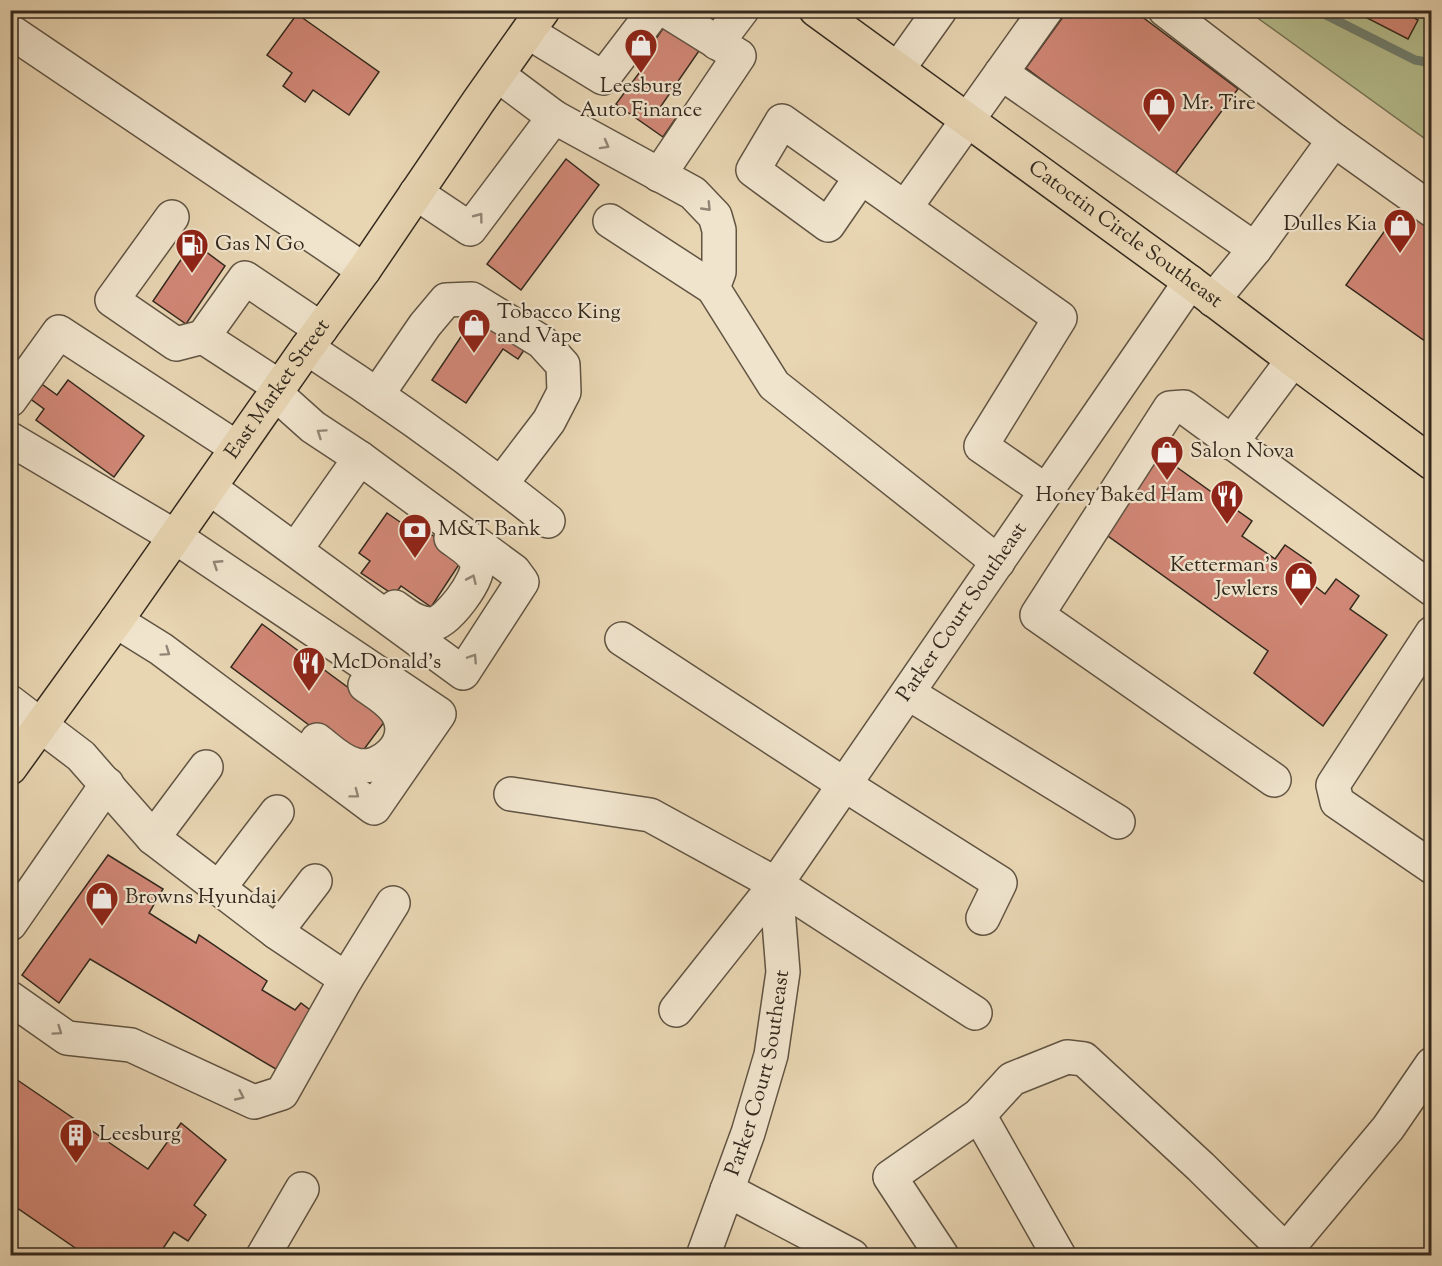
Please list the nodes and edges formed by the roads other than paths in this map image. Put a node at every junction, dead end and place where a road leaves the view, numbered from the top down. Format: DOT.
graph roads {
  1 [pos="655,10"];
  2 [pos="665,10"];
  3 [pos="742,10"];
  4 [pos="816,10"];
  5 [pos="940,10"];
  6 [pos="1046,10"];
  7 [pos="1165,10"];
  8 [pos="536,21"];
  9 [pos="10,31"];
  10 [pos="717,43"];
  11 [pos="898,69"];
  12 [pos="1001,73"];
  13 [pos="498,75"];
  14 [pos="554,117"];
  15 [pos="967,120"];
  16 [pos="1334,140"];
  17 [pos="659,175"];
  18 [pos="861,177"];
  19 [pos="416,193"];
  20 [pos="905,208"];
  21 [pos="1431,210"];
  22 [pos="172,217"];
  23 [pos="610,221"];
  24 [pos="1256,249"];
  25 [pos="364,270"];
  26 [pos="713,288"];
  27 [pos="1202,291"];
  28 [pos="202,337"];
  29 [pos="314,338"];
  30 [pos="1293,360"];
  31 [pos="278,390"];
  32 [pos="377,394"];
  33 [pos="10,400"];
  34 [pos="10,439"];
  35 [pos="1231,443"];
  36 [pos="237,448"];
  37 [pos="360,458"];
  38 [pos="1431,463"];
  39 [pos="501,484"];
  40 [pos="210,488"];
  41 [pos="1046,491"];
  42 [pos="415,499"];
  43 [pos="548,521"];
  44 [pos="174,536"];
  45 [pos="296,549"];
  46 [pos="998,562"];
  47 [pos="342,582"];
  48 [pos="1431,589"];
  49 [pos="260,594"];
  50 [pos="116,621"];
  51 [pos="1431,633"];
  52 [pos="622,639"];
  53 [pos="213,687"];
  54 [pos="908,693"];
  55 [pos="10,702"];
  56 [pos="41,725"];
  57 [pos="206,767"];
  58 [pos="10,768"];
  59 [pos="1274,780"];
  60 [pos="107,784"];
  61 [pos="845,785"];
  62 [pos="511,794"];
  63 [pos="277,812"];
  64 [pos="1119,822"];
  65 [pos="153,838"];
  66 [pos="1431,867"];
  67 [pos="315,881"];
  68 [pos="776,884"];
  69 [pos="219,888"];
  70 [pos="393,903"];
  71 [pos="983,918"];
  72 [pos="10,924"];
  73 [pos="276,932"];
  74 [pos="346,979"];
  75 [pos="10,998"];
  76 [pos="676,1011"];
  77 [pos="975,1013"];
  78 [pos="1431,1064"];
  79 [pos="979,1114"];
  80 [pos="302,1189"];
  81 [pos="728,1190"];
  82 [pos="1287,1254"];
  83 [pos="263,1256"];
  84 [pos="704,1256"];
  85 [pos="852,1256"];
  86 [pos="942,1256"];
  87 [pos="1059,1256"];
  1 -- 8 [label="street"];
  2 -- 10 [label="street"];
  3 -- 10 [label="street"];
  4 -- 11 [label="main road, Catoctin Circle Southeast"];
  5 -- 11 [label="street"];
  6 -- 12 [label="street"];
  7 -- 16 [label="street"];
  8 -- 13 [label="main road, East Market Street"];
  9 -- 25 [label="street"];
  10 -- 17 [label="street"];
  11 -- 15 [label="main road, Catoctin Circle Southeast"];
  12 -- 15 [label="street"];
  12 -- 24 [label="street"];
  13 -- 14 [label="street"];
  13 -- 19 [label="main road, East Market Street"];
  14 -- 17 [label="street, one-way"];
  19 -- 14 [label="street, one-way"];
  15 -- 20 [label="street"];
  15 -- 27 [label="main road, Catoctin Circle Southeast"];
  16 -- 21 [label="street"];
  16 -- 24 [label="street, Parker Court Southeast"];
  17 -- 26 [label="street, one-way"];
  18 -- 20 [label="street"];
  19 -- 25 [label="main road, East Market Street"];
  20 -- 41 [label="street"];
  22 -- 28 [label="street"];
  23 -- 26 [label="street"];
  24 -- 27 [label="street, Parker Court Southeast"];
  25 -- 29 [label="main road, East Market Street"];
  26 -- 46 [label="street"];
  27 -- 30 [label="main road, Catoctin Circle Southeast"];
  27 -- 41 [label="street, Parker Court Southeast"];
  28 -- 29 [label="street"];
  28 -- 31 [label="street"];
  29 -- 31 [label="main road, East Market Street"];
  29 -- 32 [label="street"];
  30 -- 35 [label="street"];
  30 -- 38 [label="main road, Catoctin Circle Southeast"];
  31 -- 36 [label="main road, East Market Street"];
  37 -- 31 [label="street, one-way"];
  32 -- 39 [label="street"];
  32 -- 39 [label="street"];
  33 -- 36 [label="street"];
  34 -- 44 [label="street"];
  35 -- 48 [label="street"];
  35 -- 59 [label="street"];
  36 -- 40 [label="main road, East Market Street"];
  37 -- 42 [label="street"];
  37 -- 45 [label="street"];
  39 -- 43 [label="street"];
  40 -- 44 [label="main road, East Market Street"];
  40 -- 45 [label="street"];
  41 -- 46 [label="street, Parker Court Southeast"];
  47 -- 42 [label="street, one-way"];
  47 -- 42 [label="street, one-way"];
  49 -- 44 [label="street, one-way"];
  44 -- 50 [label="main road, East Market Street"];
  45 -- 47 [label="street"];
  46 -- 54 [label="street, Parker Court Southeast"];
  49 -- 53 [label="street"];
  53 -- 49 [label="street, one-way"];
  50 -- 53 [label="street, one-way"];
  50 -- 56 [label="main road, East Market Street"];
  51 -- 66 [label="street"];
  52 -- 61 [label="street"];
  54 -- 61 [label="street, Parker Court Southeast"];
  54 -- 64 [label="street"];
  55 -- 56 [label="street"];
  56 -- 58 [label="main road, East Market Street"];
  56 -- 60 [label="street"];
  57 -- 65 [label="street"];
  60 -- 65 [label="street"];
  60 -- 72 [label="street"];
  61 -- 68 [label="street, Parker Court Southeast"];
  61 -- 71 [label="street"];
  62 -- 68 [label="street"];
  63 -- 69 [label="street"];
  65 -- 69 [label="street"];
  67 -- 73 [label="street"];
  68 -- 76 [label="street, Parker Court Southeast"];
  68 -- 77 [label="street"];
  68 -- 81 [label="street, Parker Court Southeast"];
  69 -- 73 [label="street"];
  70 -- 74 [label="street"];
  73 -- 74 [label="street"];
  75 -- 74 [label="street, one-way"];
  78 -- 82 [label="street"];
  79 -- 82 [label="street"];
  79 -- 86 [label="street"];
  79 -- 87 [label="street"];
  80 -- 83 [label="street"];
  81 -- 84 [label="street, Parker Court Southeast"];
  81 -- 85 [label="street"];
}
